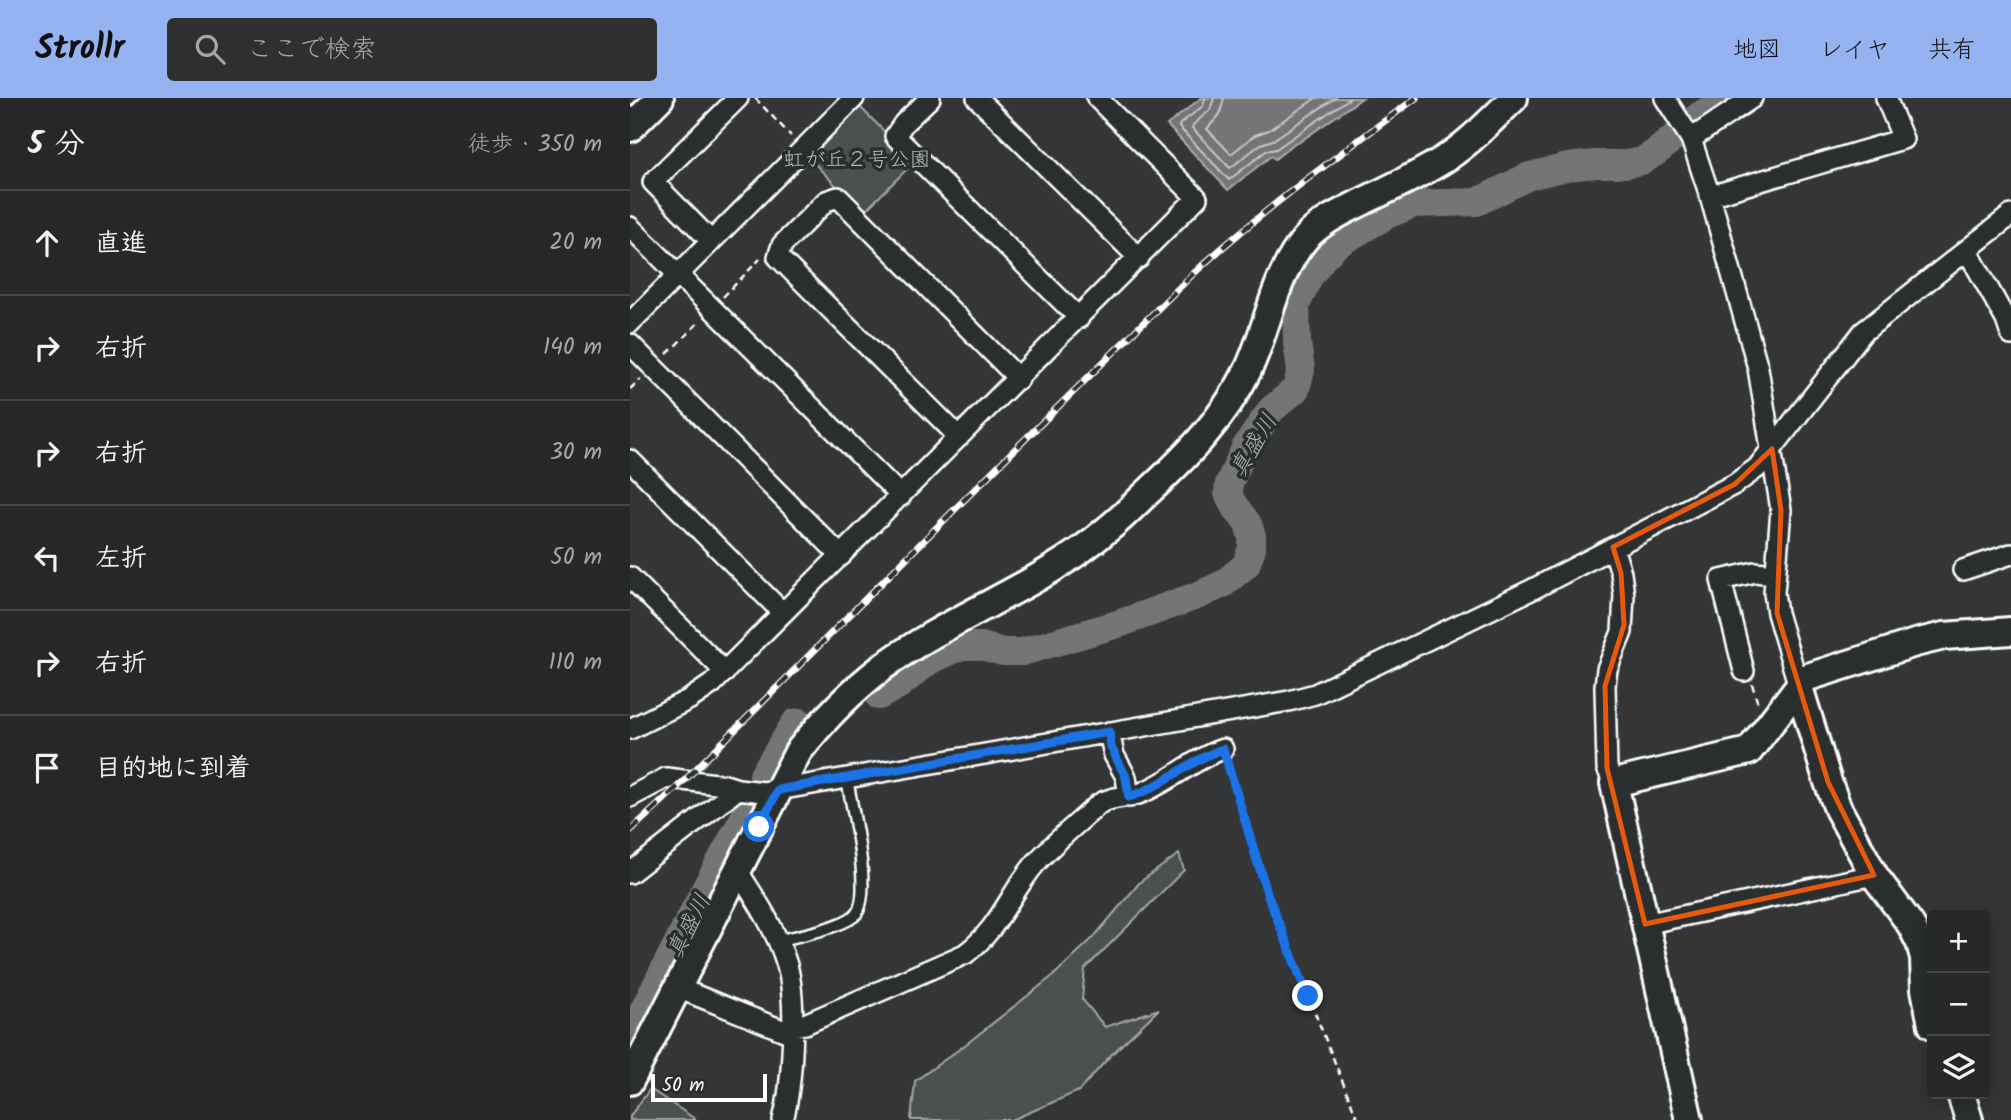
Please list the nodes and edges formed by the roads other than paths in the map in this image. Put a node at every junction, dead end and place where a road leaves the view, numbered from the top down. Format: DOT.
graph roads {
  1 [pos="660,98"];
  2 [pos="738,98"];
  3 [pos="854,98"];
  4 [pos="930,98"];
  5 [pos="977,98"];
  6 [pos="1097,98"];
  7 [pos="1514,98"];
  8 [pos="1665,98"];
  9 [pos="1752,98"];
  10 [pos="1886,98"];
  11 [pos="630,128"];
  12 [pos="1687,131"];
  13 [pos="1710,196"];
  14 [pos="2011,215"];
  15 [pos="630,227"];
  16 [pos="711,241"];
  17 [pos="1967,250"];
  18 [pos="1139,258"];
  19 [pos="678,274"];
  20 [pos="1079,318"];
  21 [pos="630,323"];
  22 [pos="2011,335"];
  23 [pos="630,344"];
  24 [pos="1019,379"];
  25 [pos="959,437"];
  26 [pos="1772,449"];
  27 [pos="630,460"];
  28 [pos="901,496"];
  29 [pos="1613,547"];
  30 [pos="2011,554"];
  31 [pos="841,556"];
  32 [pos="1963,570"];
  33 [pos="1775,574"];
  34 [pos="630,577"];
  35 [pos="783,613"];
  36 [pos="2011,631"];
  37 [pos="724,671"];
  38 [pos="1744,671"];
  39 [pos="1799,687"];
  40 [pos="630,728"];
  41 [pos="1109,732"];
  42 [pos="1223,749"];
  43 [pos="847,779"];
  44 [pos="1614,783"];
  45 [pos="738,789"];
  46 [pos="778,790"];
  47 [pos="630,797"];
  48 [pos="1129,797"];
  49 [pos="737,870"];
  50 [pos="630,873"];
  51 [pos="1874,875"];
  52 [pos="1645,924"];
  53 [pos="777,941"];
  54 [pos="678,988"];
  55 [pos="1927,995"];
  56 [pos="792,1030"];
  57 [pos="630,1081"];
  58 [pos="1963,1099"];
  59 [pos="783,1120"];
  60 [pos="1689,1120"];
  61 [pos="1969,1120"];
  1 -- 11 [label="street"];
  2 -- 16 [label="street"];
  3 -- 16 [label="street"];
  4 -- 20 [label="street"];
  5 -- 18 [label="street"];
  6 -- 18 [label="street"];
  7 -- 46 [label="street"];
  8 -- 12 [label="street"];
  9 -- 12 [label="street"];
  10 -- 13 [label="street"];
  12 -- 13 [label="street"];
  13 -- 26 [label="street"];
  14 -- 17 [label="street"];
  15 -- 19 [label="street"];
  16 -- 19 [label="street"];
  17 -- 22 [label="street"];
  17 -- 26 [label="street"];
  18 -- 20 [label="street"];
  19 -- 21 [label="street"];
  19 -- 28 [label="street"];
  20 -- 24 [label="street"];
  23 -- 31 [label="street"];
  24 -- 25 [label="street"];
  24 -- 25 [label="street"];
  25 -- 28 [label="street"];
  26 -- 29 [label="street"];
  26 -- 33 [label="street"];
  27 -- 35 [label="street"];
  28 -- 31 [label="street"];
  29 -- 41 [label="street"];
  29 -- 44 [label="street"];
  30 -- 32 [label="street"];
  31 -- 35 [label="street"];
  33 -- 38 [label="street"];
  33 -- 39 [label="street"];
  34 -- 37 [label="street"];
  35 -- 37 [label="street"];
  36 -- 39 [label="street"];
  37 -- 40 [label="street"];
  39 -- 44 [label="street"];
  39 -- 51 [label="street"];
  41 -- 43 [label="street"];
  41 -- 48 [label="street"];
  42 -- 48 [label="street"];
  43 -- 46 [label="street"];
  43 -- 53 [label="lane"];
  44 -- 52 [label="street"];
  45 -- 46 [label="street"];
  45 -- 47 [label="street"];
  45 -- 50 [label="street"];
  46 -- 49 [label="street"];
  48 -- 56 [label="street"];
  49 -- 53 [label="street"];
  49 -- 54 [label="street"];
  51 -- 52 [label="street"];
  51 -- 55 [label="street"];
  52 -- 60 [label="street"];
  53 -- 56 [label="street"];
  54 -- 56 [label="street"];
  54 -- 57 [label="street"];
  56 -- 59 [label="street"];
  58 -- 61 [label="street"];
}
